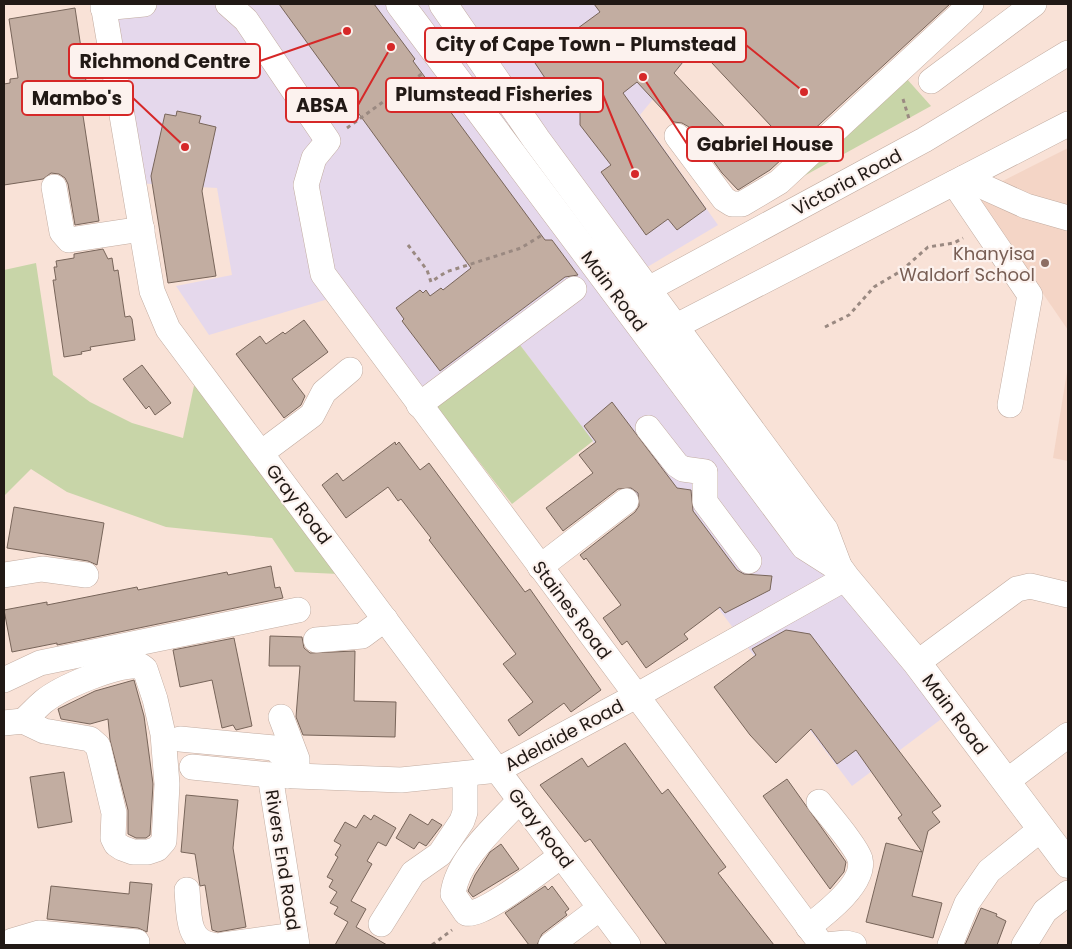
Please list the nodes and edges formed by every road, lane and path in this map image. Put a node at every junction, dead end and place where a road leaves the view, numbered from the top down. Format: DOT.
graph roads {
  1 [pos="144,4"];
  2 [pos="228,4"];
  3 [pos="400,4"];
  4 [pos="971,4"];
  5 [pos="1034,4"];
  6 [pos="103,6"];
  7 [pos="447,6"];
  8 [pos="1068,53"];
  9 [pos="428,69"];
  10 [pos="931,81"];
  11 [pos="1068,124"];
  12 [pos="676,136"];
  13 [pos="328,141"];
  14 [pos="959,180"];
  15 [pos="54,187"];
  16 [pos="1066,221"];
  17 [pos="982,225"];
  18 [pos="142,229"];
  19 [pos="547,232"];
  20 [pos="408,246"];
  21 [pos="574,289"];
  22 [pos="647,289"];
  23 [pos="622,303"];
  24 [pos="674,326"];
  25 [pos="825,327"];
  26 [pos="650,340"];
  27 [pos="350,370"];
  28 [pos="419,405"];
  29 [pos="1010,405"];
  30 [pos="648,428"];
  31 [pos="733,451"];
  32 [pos="261,453"];
  33 [pos="705,472"];
  34 [pos="626,501"];
  35 [pos="749,561"];
  36 [pos="540,567"];
  37 [pos="842,573"];
  38 [pos="4,575"];
  39 [pos="86,575"];
  40 [pos="1068,595"];
  41 [pos="298,610"];
  42 [pos="385,619"];
  43 [pos="316,640"];
  44 [pos="917,663"];
  45 [pos="4,680"];
  46 [pos="636,696"];
  47 [pos="281,717"];
  48 [pos="13,722"];
  49 [pos="1068,735"];
  50 [pos="180,740"];
  51 [pos="192,767"];
  52 [pos="498,770"];
  53 [pos="464,774"];
  54 [pos="285,776"];
  55 [pos="1006,782"];
  56 [pos="520,800"];
  57 [pos="819,802"];
  58 [pos="1042,829"];
  59 [pos="561,856"];
  60 [pos="1068,864"];
  61 [pos="187,890"];
  62 [pos="1068,893"];
  63 [pos="600,908"];
  64 [pos="381,924"];
  65 [pos="815,936"];
  66 [pos="296,940"];
  67 [pos="137,942"];
  68 [pos="14,943"];
  69 [pos="213,945"];
  70 [pos="223,945"];
  71 [pos="551,945"];
  72 [pos="628,945"];
  73 [pos="826,945"];
  74 [pos="854,945"];
  75 [pos="950,945"];
  76 [pos="1024,945"];
  1 -- 6 [label="street"];
  2 -- 13 [label="street"];
  3 -- 23 [label="main road, Main Road"];
  4 -- 12 [label="street"];
  5 -- 10 [label="street"];
  6 -- 18 [label="street, Gray Road"];
  7 -- 22 [label="main road, Main Road"];
  8 -- 22 [label="street, Victoria Road"];
  9 -- 13 [label="path"];
  11 -- 14 [label="street"];
  13 -- 28 [label="street, Staines Road"];
  14 -- 16 [label="street"];
  14 -- 17 [label="street"];
  14 -- 24 [label="street"];
  15 -- 18 [label="street"];
  17 -- 25 [label="path"];
  17 -- 29 [label="street"];
  18 -- 32 [label="street, Gray Road"];
  19 -- 20 [label="path"];
  21 -- 28 [label="street"];
  22 -- 23 [label="street, Victoria Road"];
  22 -- 24 [label="main road, Main Road"];
  23 -- 26 [label="main road, Main Road"];
  24 -- 26 [label="street"];
  24 -- 37 [label="main road, Main Road"];
  26 -- 31 [label="main road, Main Road"];
  27 -- 32 [label="street"];
  28 -- 36 [label="street, Staines Road"];
  30 -- 33 [label="street"];
  31 -- 33 [label="street"];
  31 -- 37 [label="main road, Main Road"];
  32 -- 42 [label="street, Gray Road"];
  33 -- 35 [label="street"];
  34 -- 36 [label="street"];
  36 -- 46 [label="street, Staines Road"];
  37 -- 44 [label="main road, Main Road"];
  37 -- 46 [label="street, Adelaide Road"];
  38 -- 39 [label="street"];
  40 -- 44 [label="street"];
  41 -- 45 [label="street"];
  42 -- 43 [label="street"];
  42 -- 52 [label="street, Gray Road"];
  44 -- 55 [label="main road, Main Road"];
  46 -- 52 [label="street, Adelaide Road"];
  46 -- 65 [label="street, Staines Road"];
  47 -- 54 [label="street"];
  48 -- 48 [label="street"];
  49 -- 55 [label="street"];
  50 -- 54 [label="street"];
  51 -- 54 [label="street, Adelaide Road"];
  52 -- 53 [label="street, Adelaide Road"];
  52 -- 56 [label="street, Gray Road"];
  53 -- 54 [label="street, Adelaide Road"];
  53 -- 64 [label="street"];
  54 -- 66 [label="street, Rivers End Road"];
  55 -- 58 [label="main road, Main Road"];
  56 -- 59 [label="street, Gray Road"];
  56 -- 59 [label="street"];
  57 -- 65 [label="street"];
  58 -- 60 [label="main road, Main Road"];
  58 -- 75 [label="street"];
  59 -- 63 [label="street, Gray Road"];
  61 -- 69 [label="street"];
  62 -- 76 [label="street"];
  63 -- 71 [label="street"];
  63 -- 72 [label="street, Gray Road"];
  66 -- 70 [label="street"];
  67 -- 68 [label="street"];
  73 -- 74 [label="street"];
}
